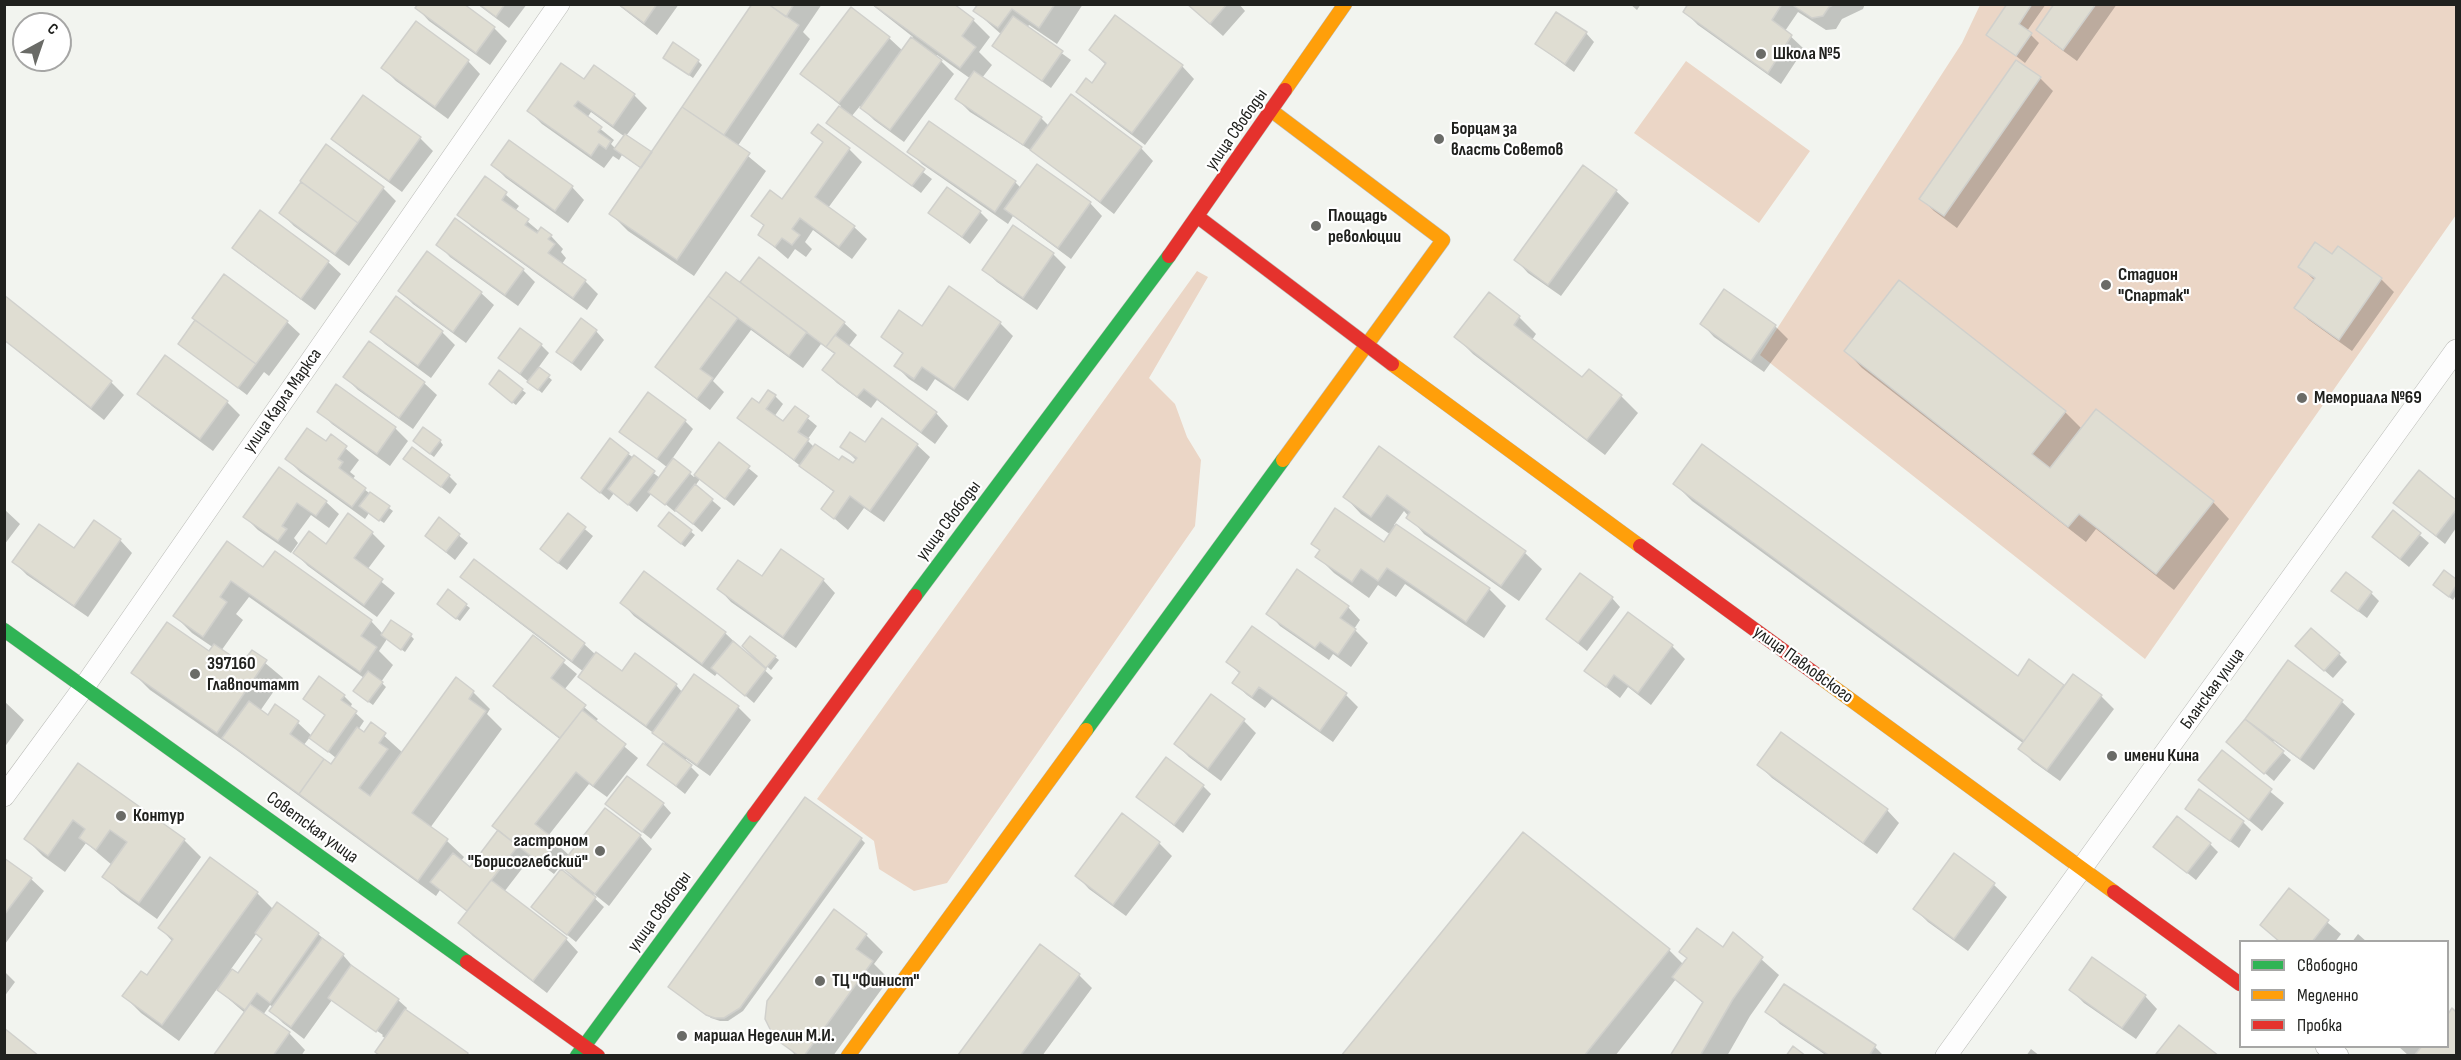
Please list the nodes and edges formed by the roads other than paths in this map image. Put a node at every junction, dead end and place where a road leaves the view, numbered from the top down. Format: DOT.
graph roads {
  1 [pos="559,4"];
  2 [pos="1345,4"];
  3 [pos="1272,111"];
  4 [pos="1198,217"];
  5 [pos="1365,345"];
  6 [pos="2457,350"];
  7 [pos="4,630"];
  8 [pos="84,687"];
  9 [pos="4,796"];
  10 [pos="2082,870"];
  11 [pos="2239,983"];
  12 [pos="581,1051"];
  13 [pos="598,1056"];
  14 [pos="848,1056"];
  15 [pos="1946,1056"];
  1 -- 8 [label="street, улица Карла Маркса"];
  2 -- 3 [label="main road, улица Свободы"];
  3 -- 4 [label="main road, улица Свободы"];
  3 -- 5 [label="main road"];
  4 -- 5 [label="main road, улица Павловского"];
  4 -- 12 [label="main road, улица Свободы"];
  5 -- 10 [label="main road, улица Павловского"];
  5 -- 14 [label="main road"];
  6 -- 10 [label="street, Бланская улица"];
  7 -- 8 [label="main road, Советская улица"];
  8 -- 9 [label="street, улица Карла Маркса"];
  8 -- 12 [label="main road, Советская улица"];
  10 -- 11 [label="main road, улица Павловского"];
  10 -- 15 [label="street, Бланская улица"];
  12 -- 13 [label="main road, Советская улица"];
}
